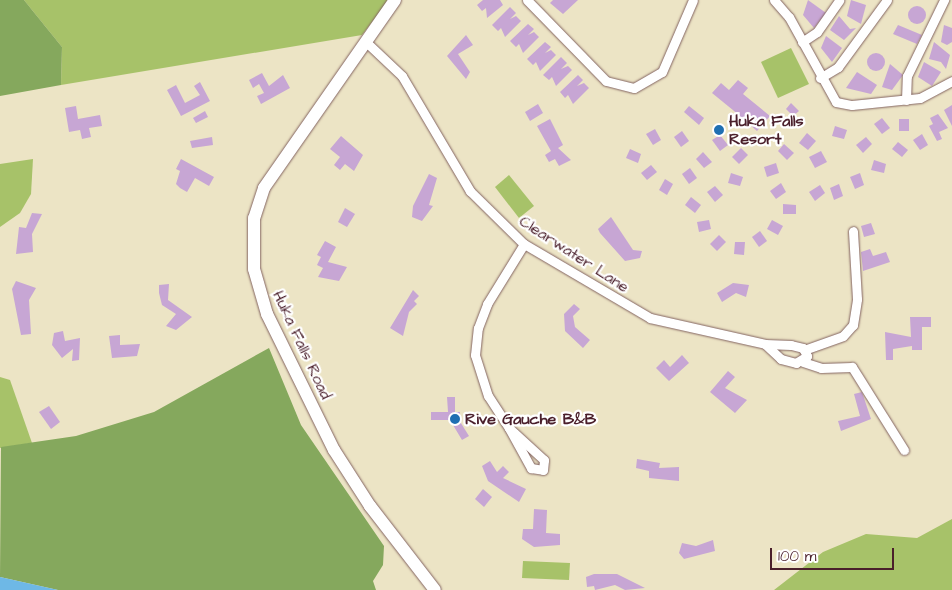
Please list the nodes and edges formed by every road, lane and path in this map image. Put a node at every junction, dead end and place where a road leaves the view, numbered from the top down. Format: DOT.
graph roads {
  1 [pos="394,0"];
  2 [pos="527,0"];
  3 [pos="693,0"];
  4 [pos="839,0"];
  5 [pos="888,0"];
  6 [pos="944,0"];
  7 [pos="780,2"];
  8 [pos="365,41"];
  9 [pos="802,42"];
  10 [pos="820,78"];
  11 [pos="952,81"];
  12 [pos="906,100"];
  13 [pos="852,231"];
  14 [pos="524,244"];
  15 [pos="766,344"];
  16 [pos="804,350"];
  17 [pos="803,362"];
  18 [pos="509,428"];
  19 [pos="904,450"];
  20 [pos="435,590"];
  1 -- 8 [label="street, Huka Falls Road"];
  2 -- 3 [label="street"];
  4 -- 9 [label="street"];
  5 -- 10 [label="street"];
  6 -- 12 [label="street"];
  7 -- 9 [label="street"];
  8 -- 14 [label="street, Clearwater Lane"];
  8 -- 20 [label="street, Huka Falls Road"];
  9 -- 10 [label="street"];
  10 -- 12 [label="street"];
  11 -- 12 [label="street"];
  13 -- 16 [label="street"];
  14 -- 15 [label="street, Clearwater Lane"];
  14 -- 18 [label="street"];
  15 -- 16 [label="street, Clearwater Lane"];
  15 -- 17 [label="street, Clearwater Lane"];
  16 -- 17 [label="street"];
  17 -- 19 [label="street, Clearwater Lane"];
  18 -- 18 [label="street"];
}
